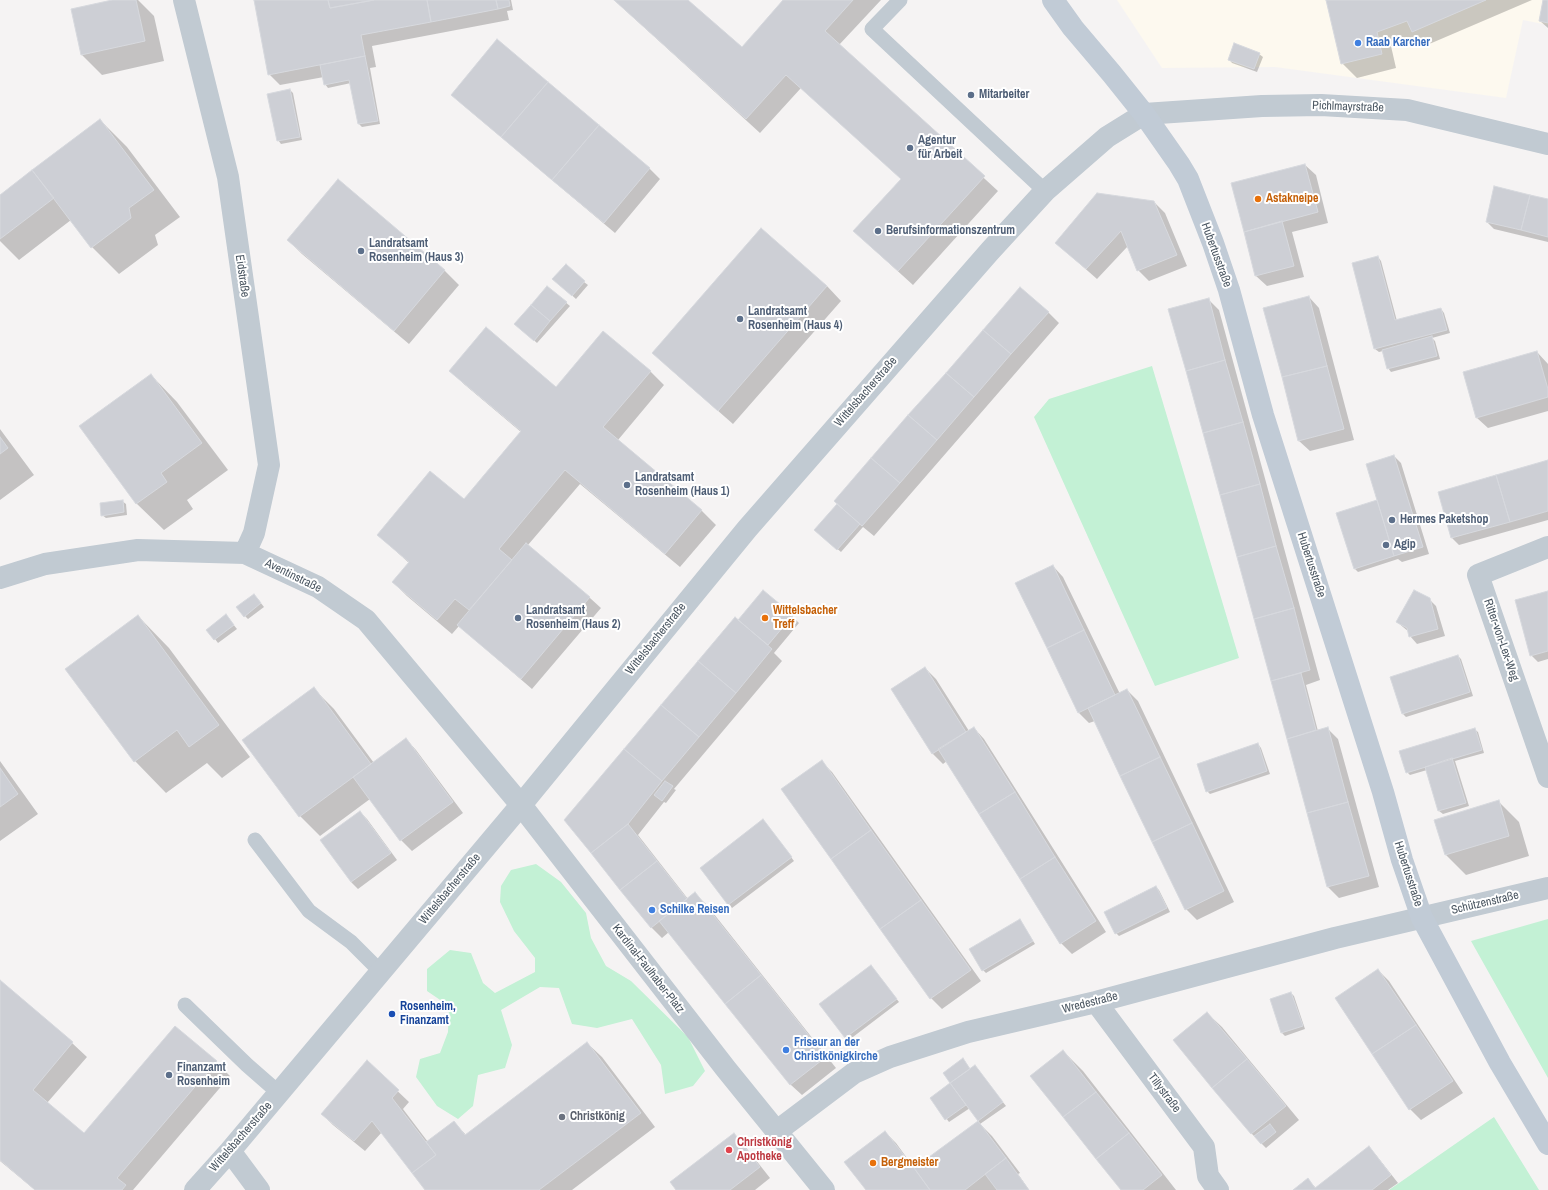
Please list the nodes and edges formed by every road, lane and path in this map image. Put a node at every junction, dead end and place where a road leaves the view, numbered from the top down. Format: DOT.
graph roads {
  1 [pos="184,0"];
  2 [pos="900,0"];
  3 [pos="1053,0"];
  4 [pos="1144,114"];
  5 [pos="1548,144"];
  6 [pos="1046,191"];
  7 [pos="1548,547"];
  8 [pos="245,553"];
  9 [pos="0,578"];
  10 [pos="1548,777"];
  11 [pos="521,805"];
  12 [pos="255,840"];
  13 [pos="1548,888"];
  14 [pos="1422,918"];
  15 [pos="380,971"];
  16 [pos="1096,1002"];
  17 [pos="185,1005"];
  18 [pos="278,1093"];
  19 [pos="777,1131"];
  20 [pos="1548,1144"];
  21 [pos="230,1151"];
  22 [pos="195,1190"];
  23 [pos="259,1190"];
  24 [pos="824,1190"];
  25 [pos="1218,1190"];
  1 -- 8 [label="street, Eidstraße"];
  2 -- 6 [label="lane"];
  3 -- 4 [label="main road, Hubertusstraße"];
  4 -- 5 [label="street, Pichlmayrstraße"];
  4 -- 6 [label="street, Wittelsbacherstraße"];
  4 -- 14 [label="main road, Hubertusstraße"];
  6 -- 11 [label="street, Wittelsbacherstraße"];
  7 -- 10 [label="street, Ritter-von-Lex-Weg"];
  8 -- 9 [label="street, Aventinstraße"];
  8 -- 11 [label="street, Aventinstraße"];
  11 -- 15 [label="street, Wittelsbacherstraße"];
  11 -- 19 [label="street, Kardinal-Faulhaber-Platz"];
  12 -- 15 [label="lane"];
  13 -- 14 [label="street, Schützenstraße"];
  14 -- 16 [label="street, Wredestraße"];
  14 -- 20 [label="main road, Hubertusstraße"];
  15 -- 18 [label="street, Wittelsbacherstraße"];
  16 -- 19 [label="street, Wredestraße"];
  16 -- 25 [label="street, Tillystraße"];
  17 -- 18 [label="lane"];
  18 -- 21 [label="street, Wittelsbacherstraße"];
  19 -- 24 [label="street, Kardinal-Faulhaber-Platz"];
  21 -- 22 [label="street, Wittelsbacherstraße"];
  21 -- 23 [label="street"];
}
